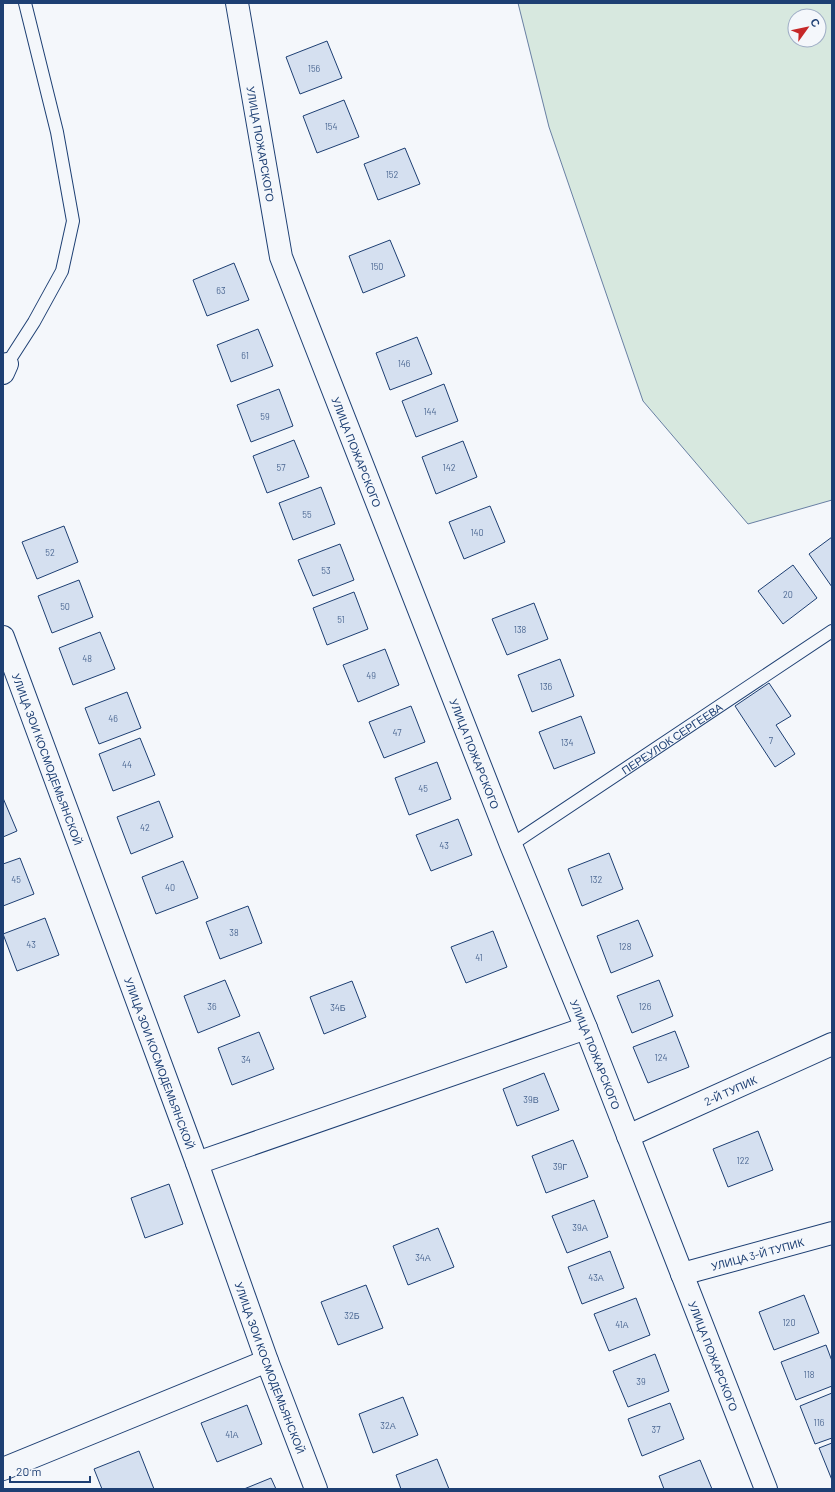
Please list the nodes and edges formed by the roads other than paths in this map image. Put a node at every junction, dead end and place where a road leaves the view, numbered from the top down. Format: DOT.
graph roads {
  1 [pos="25,3"];
  2 [pos="237,3"];
  3 [pos="5,368"];
  4 [pos="832,631"];
  5 [pos="3,637"];
  6 [pos="511,845"];
  7 [pos="586,1028"];
  8 [pos="832,1044"];
  9 [pos="628,1136"];
  10 [pos="197,1163"];
  11 [pos="832,1233"];
  12 [pos="682,1274"];
  13 [pos="267,1361"];
  14 [pos="3,1468"];
  15 [pos="316,1489"];
  16 [pos="766,1489"];
  1 -- 3 [label="lane"];
  2 -- 6 [label="street, УЛИЦА ПОЖАРСКОГО"];
  4 -- 6 [label="lane, ПЕРЕУЛОК СЕРГЕЕВА"];
  5 -- 10 [label="street, УЛИЦА ЗОИ КОСМОДЕМЬЯНСКОЙ"];
  6 -- 7 [label="street, УЛИЦА ПОЖАРСКОГО"];
  7 -- 9 [label="street, УЛИЦА ПОЖАРСКОГО"];
  7 -- 10 [label="street"];
  8 -- 9 [label="street, 2-Й ТУПИК"];
  9 -- 12 [label="street, УЛИЦА ПОЖАРСКОГО"];
  10 -- 13 [label="street, УЛИЦА ЗОИ КОСМОДЕМЬЯНСКОЙ"];
  11 -- 12 [label="street, УЛИЦА 3-Й ТУПИК"];
  12 -- 16 [label="street, УЛИЦА ПОЖАРСКОГО"];
  13 -- 14 [label="street"];
  13 -- 15 [label="street, УЛИЦА ЗОИ КОСМОДЕМЬЯНСКОЙ"];
}
